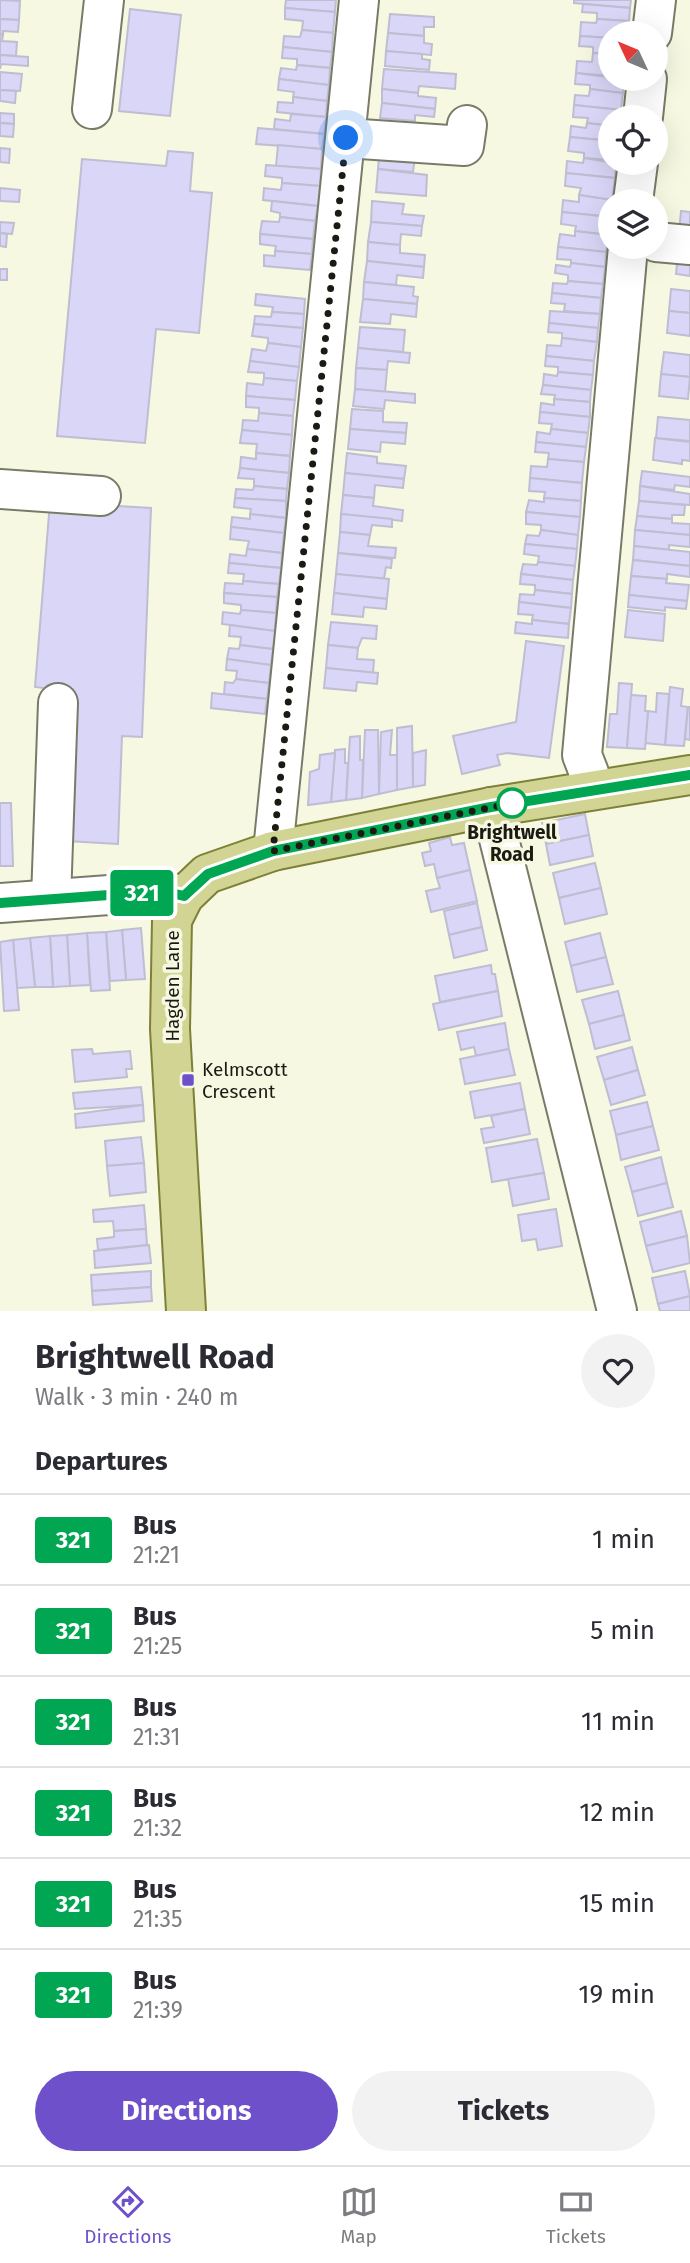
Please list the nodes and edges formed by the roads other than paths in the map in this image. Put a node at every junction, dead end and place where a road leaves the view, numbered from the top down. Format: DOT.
graph roads {
  1 [pos="104,0"];
  2 [pos="359,0"];
  3 [pos="656,0"];
  4 [pos="653,21"];
  5 [pos="92,109"];
  6 [pos="467,125"];
  7 [pos="346,138"];
  8 [pos="668,243"];
  9 [pos="690,245"];
  10 [pos="627,259"];
  11 [pos="0,489"];
  12 [pos="101,496"];
  13 [pos="58,703"];
  14 [pos="586,773"];
  15 [pos="690,775"];
  16 [pos="491,807"];
  17 [pos="273,851"];
  18 [pos="184,896"];
  19 [pos="51,899"];
  20 [pos="0,903"];
  21 [pos="186,1311"];
  22 [pos="617,1311"];
  1 -- 5 [label="street"];
  2 -- 7 [label="street"];
  3 -- 4 [label="street"];
  6 -- 7 [label="street"];
  7 -- 17 [label="street"];
  8 -- 9 [label="street"];
  10 -- 14 [label="street"];
  11 -- 12 [label="street"];
  13 -- 19 [label="street"];
  14 -- 15 [label="main road, Hagden Lane"];
  14 -- 16 [label="main road, Hagden Lane"];
  16 -- 17 [label="main road, Hagden Lane"];
  16 -- 22 [label="street"];
  17 -- 18 [label="main road, Hagden Lane"];
  18 -- 19 [label="street"];
  18 -- 21 [label="main road, Hagden Lane"];
  19 -- 20 [label="street"];
}
